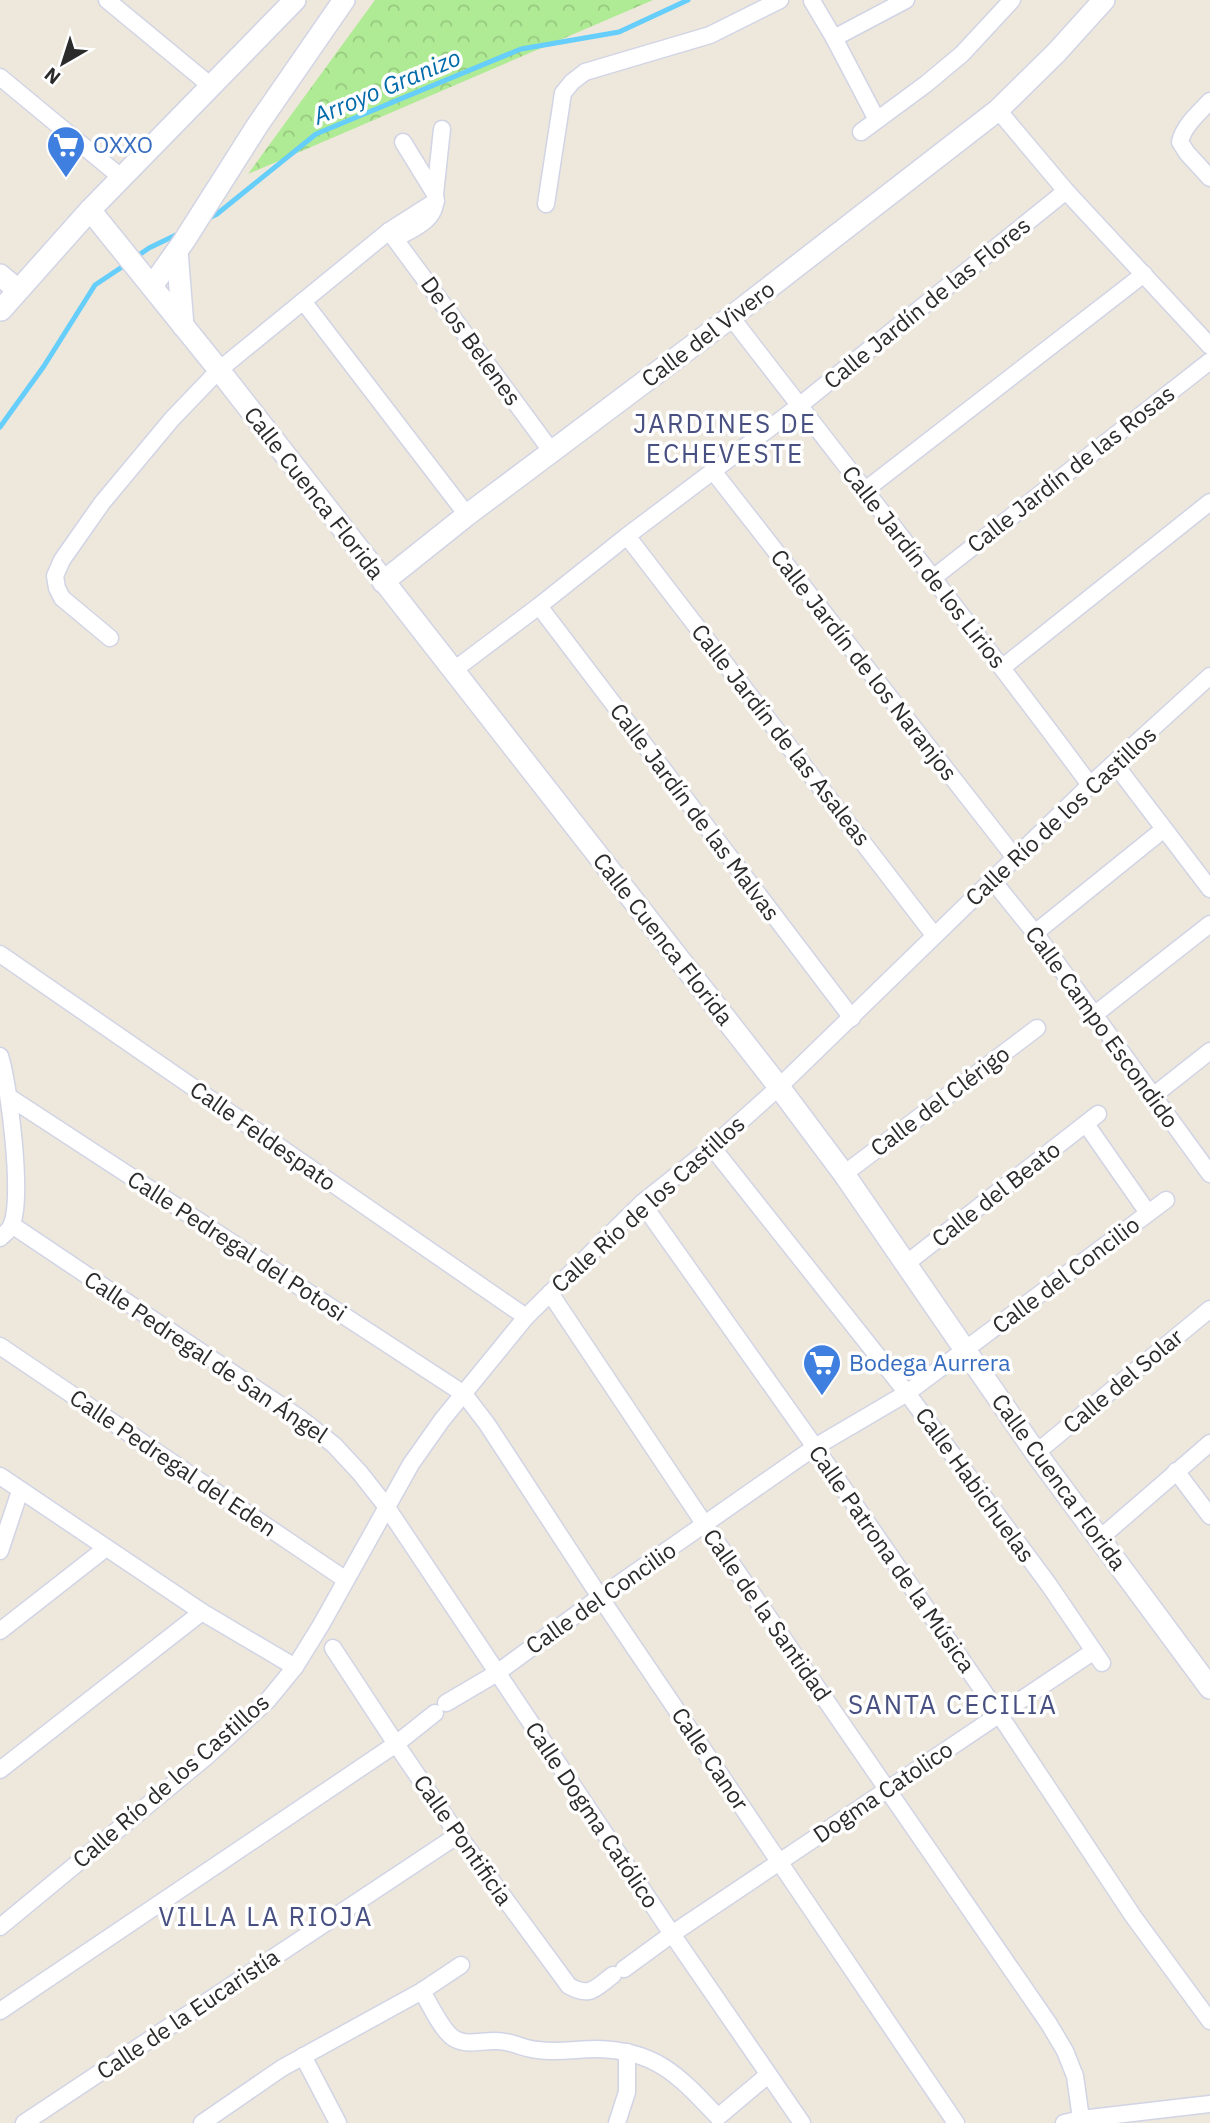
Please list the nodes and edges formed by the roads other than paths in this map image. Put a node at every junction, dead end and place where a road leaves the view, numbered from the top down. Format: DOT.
graph roads {
  1 [pos="107,0"];
  2 [pos="295,0"];
  3 [pos="344,0"];
  4 [pos="780,0"];
  5 [pos="906,0"];
  6 [pos="1012,0"];
  7 [pos="1104,0"];
  8 [pos="812,1"];
  9 [pos="834,38"];
  10 [pos="0,77"];
  11 [pos="211,86"];
  12 [pos="1210,101"];
  13 [pos="998,110"];
  14 [pos="877,120"];
  15 [pos="442,129"];
  16 [pos="861,132"];
  17 [pos="403,142"];
  18 [pos="122,178"];
  19 [pos="1210,178"];
  20 [pos="1066,191"];
  21 [pos="435,198"];
  22 [pos="546,204"];
  23 [pos="90,210"];
  24 [pos="392,234"];
  25 [pos="181,246"];
  26 [pos="1144,274"];
  27 [pos="0,275"];
  28 [pos="146,278"];
  29 [pos="18,290"];
  30 [pos="303,301"];
  31 [pos="0,310"];
  32 [pos="731,317"];
  33 [pos="183,326"];
  34 [pos="1210,346"];
  35 [pos="1210,361"];
  36 [pos="219,370"];
  37 [pos="799,406"];
  38 [pos="552,452"];
  39 [pos="713,471"];
  40 [pos="864,491"];
  41 [pos="1210,502"];
  42 [pos="467,515"];
  43 [pos="627,536"];
  44 [pos="933,578"];
  45 [pos="383,582"];
  46 [pos="538,606"];
  47 [pos="110,638"];
  48 [pos="1003,667"];
  49 [pos="454,670"];
  50 [pos="1210,676"];
  51 [pos="1114,763"];
  52 [pos="1090,785"];
  53 [pos="1164,830"];
  54 [pos="1016,859"];
  55 [pos="993,881"];
  56 [pos="1210,889"];
  57 [pos="1210,924"];
  58 [pos="1035,933"];
  59 [pos="934,935"];
  60 [pos="0,954"];
  61 [pos="1094,1015"];
  62 [pos="852,1018"];
  63 [pos="1037,1028"];
  64 [pos="1210,1052"];
  65 [pos="0,1056"];
  66 [pos="779,1087"];
  67 [pos="1153,1096"];
  68 [pos="9,1097"];
  69 [pos="712,1147"];
  70 [pos="844,1174"];
  71 [pos="1210,1174"];
  72 [pos="1166,1200"];
  73 [pos="642,1203"];
  74 [pos="1148,1213"];
  75 [pos="12,1225"];
  76 [pos="0,1237"];
  77 [pos="907,1263"];
  78 [pos="550,1293"];
  79 [pos="1210,1309"];
  80 [pos="526,1317"];
  81 [pos="0,1346"];
  82 [pos="967,1350"];
  83 [pos="907,1393"];
  84 [pos="464,1394"];
  85 [pos="1210,1443"];
  86 [pos="815,1447"];
  87 [pos="1036,1453"];
  88 [pos="1176,1471"];
  89 [pos="0,1476"];
  90 [pos="20,1490"];
  91 [pos="386,1506"];
  92 [pos="1210,1516"];
  93 [pos="705,1525"];
  94 [pos="1100,1539"];
  95 [pos="106,1548"];
  96 [pos="0,1551"];
  97 [pos="346,1580"];
  98 [pos="600,1597"];
  99 [pos="202,1612"];
  100 [pos="0,1631"];
  101 [pos="334,1648"];
  102 [pos="1098,1657"];
  103 [pos="295,1667"];
  104 [pos="497,1672"];
  105 [pos="1210,1688"];
  106 [pos="999,1714"];
  107 [pos="396,1744"];
  108 [pos="0,1770"];
  109 [pos="887,1789"];
  110 [pos="458,1835"];
  111 [pos="780,1861"];
  112 [pos="0,1927"];
  113 [pos="672,1934"];
  114 [pos="461,1965"];
  115 [pos="422,1991"];
  116 [pos="0,2011"];
  117 [pos="1210,2021"];
  118 [pos="627,2052"];
  119 [pos="303,2056"];
  120 [pos="768,2075"];
  121 [pos="1210,2104"];
  122 [pos="1190,2115"];
  123 [pos="219,2118"];
  124 [pos="1081,2119"];
  125 [pos="714,2120"];
  126 [pos="24,2123"];
  127 [pos="202,2123"];
  128 [pos="338,2123"];
  129 [pos="617,2123"];
  130 [pos="802,2123"];
  131 [pos="956,2123"];
  132 [pos="1064,2123"];
  1 -- 11 [label="street"];
  2 -- 11 [label="street"];
  3 -- 25 [label="street"];
  4 -- 22 [label="street"];
  5 -- 9 [label="street"];
  6 -- 14 [label="street"];
  7 -- 13 [label="street, Calle del Vivero"];
  8 -- 9 [label="street"];
  9 -- 14 [label="street"];
  10 -- 18 [label="street"];
  11 -- 18 [label="street"];
  12 -- 19 [label="street"];
  13 -- 20 [label="street"];
  13 -- 32 [label="street, Calle del Vivero"];
  14 -- 16 [label="street"];
  15 -- 21 [label="street"];
  17 -- 21 [label="street"];
  18 -- 23 [label="street"];
  20 -- 26 [label="street"];
  20 -- 37 [label="street, Calle Jardín de las Flores"];
  21 -- 24 [label="street"];
  23 -- 28 [label="street, Calle Cuenca Florida"];
  23 -- 29 [label="street"];
  24 -- 30 [label="street"];
  24 -- 38 [label="street, De los Belenes"];
  25 -- 28 [label="street"];
  25 -- 33 [label="street"];
  26 -- 34 [label="street"];
  26 -- 40 [label="street"];
  27 -- 29 [label="street"];
  28 -- 33 [label="street, Calle Cuenca Florida"];
  29 -- 31 [label="street"];
  30 -- 36 [label="street"];
  30 -- 42 [label="street"];
  32 -- 37 [label="street, Calle Jardín de los Lirios"];
  32 -- 38 [label="street, Calle del Vivero"];
  33 -- 36 [label="street, Calle Cuenca Florida"];
  35 -- 44 [label="street, Calle Jardín de las Rosas"];
  36 -- 45 [label="street, Calle Cuenca Florida"];
  36 -- 47 [label="street"];
  37 -- 39 [label="street, Calle Jardín de las Flores"];
  37 -- 40 [label="street, Calle Jardín de los Lirios"];
  38 -- 42 [label="street, Calle del Vivero"];
  39 -- 43 [label="street, Calle Jardín de las Flores"];
  39 -- 54 [label="street, Calle Jardín de los Naranjos"];
  40 -- 44 [label="street, Calle Jardín de los Lirios"];
  41 -- 48 [label="street"];
  42 -- 45 [label="street, Calle del Vivero"];
  43 -- 46 [label="street, Calle Jardín de las Flores"];
  43 -- 59 [label="street, Calle Jardín de las Asaleas"];
  44 -- 48 [label="street, Calle Jardín de los Lirios"];
  45 -- 49 [label="street, Calle Cuenca Florida"];
  46 -- 49 [label="street, Calle Jardín de las Flores"];
  46 -- 62 [label="street, Calle Jardín de las Malvas"];
  48 -- 52 [label="street, Calle Jardín de los Lirios"];
  49 -- 66 [label="street, Calle Cuenca Florida"];
  50 -- 51 [label="street, Calle Río de los Castillos"];
  51 -- 52 [label="street, Calle Río de los Castillos"];
  51 -- 53 [label="street"];
  52 -- 54 [label="street, Calle Río de los Castillos"];
  53 -- 56 [label="street"];
  53 -- 58 [label="street"];
  54 -- 55 [label="street, Calle Río de los Castillos"];
  55 -- 58 [label="street, Calle Campo Escondido"];
  55 -- 59 [label="street, Calle Río de los Castillos"];
  57 -- 61 [label="street"];
  58 -- 61 [label="street, Calle Campo Escondido"];
  59 -- 62 [label="street, Calle Río de los Castillos"];
  60 -- 80 [label="street, Calle Feldespato"];
  61 -- 67 [label="street, Calle Campo Escondido"];
  62 -- 66 [label="street, Calle Río de los Castillos"];
  63 -- 70 [label="street, Calle del Clérigo"];
  64 -- 67 [label="street"];
  65 -- 68 [label="street"];
  66 -- 69 [label="street, Calle Río de los Castillos"];
  66 -- 70 [label="street, Calle Cuenca Florida"];
  67 -- 71 [label="street, Calle Campo Escondido"];
  68 -- 75 [label="street"];
  68 -- 84 [label="street, Calle Pedregal del Potosi"];
  69 -- 73 [label="street, Calle Río de los Castillos"];
  69 -- 83 [label="street, Calle Habichuelas"];
  70 -- 77 [label="street, Calle Cuenca Florida"];
  72 -- 74 [label="street, Calle del Concilio"];
  73 -- 78 [label="street, Calle Río de los Castillos"];
  73 -- 86 [label="street, Calle Patrona de la Música"];
  74 -- 77 [label="street, Calle del Beato"];
  74 -- 82 [label="street, Calle del Concilio"];
  75 -- 76 [label="street"];
  75 -- 91 [label="street, Calle Pedregal de San Ángel"];
  77 -- 82 [label="street, Calle Cuenca Florida"];
  78 -- 80 [label="street, Calle Río de los Castillos"];
  78 -- 93 [label="street, Calle de la Santidad"];
  79 -- 87 [label="street, Calle del Solar"];
  80 -- 84 [label="street, Calle Río de los Castillos"];
  81 -- 97 [label="street, Calle Pedregal del Eden"];
  82 -- 83 [label="street, Calle del Concilio"];
  82 -- 87 [label="street, Calle Cuenca Florida"];
  83 -- 86 [label="street, Calle del Concilio"];
  83 -- 102 [label="street, Calle Habichuelas"];
  84 -- 91 [label="street, Calle Río de los Castillos"];
  84 -- 98 [label="street, Calle Canor"];
  85 -- 88 [label="street"];
  86 -- 93 [label="street, Calle del Concilio"];
  86 -- 106 [label="street, Calle Patrona de la Música"];
  87 -- 94 [label="street, Calle Cuenca Florida"];
  88 -- 92 [label="street"];
  88 -- 94 [label="street"];
  89 -- 90 [label="street"];
  90 -- 95 [label="street"];
  90 -- 96 [label="street"];
  91 -- 97 [label="street, Calle Río de los Castillos"];
  91 -- 104 [label="street, Calle Dogma Católico"];
  93 -- 98 [label="street, Calle del Concilio"];
  93 -- 109 [label="street, Calle de la Santidad"];
  94 -- 105 [label="street, Calle Cuenca Florida"];
  95 -- 99 [label="street"];
  95 -- 100 [label="street"];
  97 -- 103 [label="street, Calle Río de los Castillos"];
  98 -- 104 [label="street, Calle del Concilio"];
  98 -- 111 [label="street, Calle Canor"];
  99 -- 103 [label="street"];
  99 -- 108 [label="street"];
  101 -- 107 [label="street, Calle Pontificia"];
  102 -- 106 [label="street, Dogma Catolico"];
  103 -- 112 [label="street, Calle Río de los Castillos"];
  104 -- 107 [label="street, Calle del Concilio"];
  104 -- 113 [label="street, Calle Dogma Católico"];
  106 -- 109 [label="street, Dogma Catolico"];
  106 -- 117 [label="street, Calle Patrona de la Música"];
  107 -- 110 [label="street, Calle Pontificia"];
  107 -- 116 [label="street, Calle del Concilio"];
  109 -- 111 [label="street, Dogma Catolico"];
  109 -- 124 [label="street, Calle de la Santidad"];
  110 -- 113 [label="street, Calle Pontificia"];
  110 -- 126 [label="street, Calle de la Eucaristía"];
  111 -- 113 [label="street, Dogma Catolico"];
  111 -- 131 [label="street, Calle Canor"];
  113 -- 120 [label="street, Calle Dogma Católico"];
  114 -- 115 [label="street"];
  115 -- 118 [label="street"];
  115 -- 119 [label="street"];
  118 -- 125 [label="street"];
  118 -- 129 [label="street"];
  119 -- 123 [label="street"];
  119 -- 128 [label="street"];
  120 -- 125 [label="street"];
  120 -- 130 [label="street, Calle Dogma Católico"];
  121 -- 122 [label="street"];
  122 -- 124 [label="street"];
  123 -- 127 [label="street"];
  124 -- 132 [label="street"];
}
